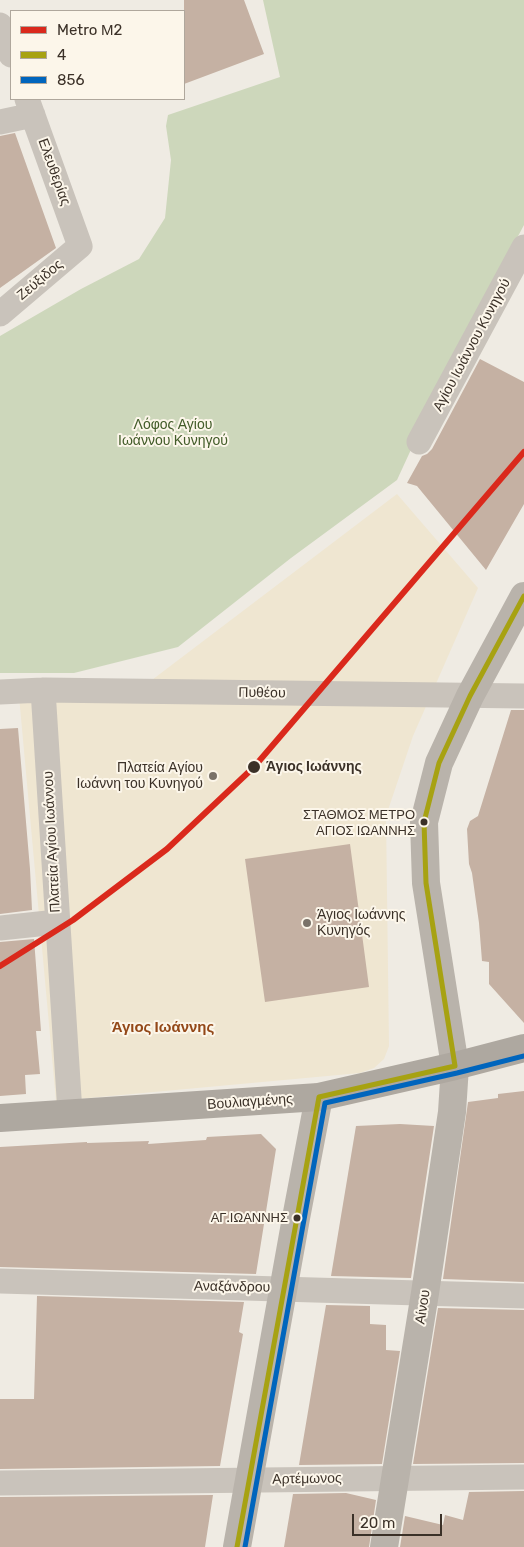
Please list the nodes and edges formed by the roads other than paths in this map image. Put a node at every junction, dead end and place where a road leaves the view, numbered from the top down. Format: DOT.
graph roads {
  1 [pos="0,25"];
  2 [pos="10,52"];
  3 [pos="30,107"];
  4 [pos="0,122"];
  5 [pos="80,246"];
  6 [pos="524,247"];
  7 [pos="0,314"];
  8 [pos="419,442"];
  9 [pos="524,596"];
  10 [pos="43,690"];
  11 [pos="0,692"];
  12 [pos="470,696"];
  13 [pos="524,696"];
  14 [pos="57,922"];
  15 [pos="0,928"];
  16 [pos="524,1048"];
  17 [pos="455,1066"];
  18 [pos="319,1097"];
  19 [pos="70,1114"];
  20 [pos="0,1118"];
  21 [pos="0,1281"];
  22 [pos="284,1288"];
  23 [pos="425,1293"];
  24 [pos="524,1296"];
  25 [pos="524,1477"];
  26 [pos="395,1478"];
  27 [pos="250,1480"];
  28 [pos="0,1483"];
  29 [pos="237,1547"];
  30 [pos="384,1547"];
  1 -- 2 [label="street"];
  3 -- 4 [label="street"];
  3 -- 5 [label="street, Ελευθερίας"];
  5 -- 7 [label="street, Ζεύξιδος"];
  6 -- 8 [label="street, Αγίου Ιωάννου Κυνηγού"];
  9 -- 12 [label="street, Αίνου"];
  10 -- 11 [label="street, Πυθέου"];
  10 -- 12 [label="street, Πυθέου"];
  10 -- 14 [label="street, Πλατεία Αγίου Ιωάννου"];
  12 -- 13 [label="street, Πυθέου"];
  12 -- 17 [label="street, Αίνου"];
  14 -- 15 [label="street"];
  14 -- 19 [label="street, Πλατεία Αγίου Ιωάννου"];
  16 -- 17 [label="main road, Βουλιαγμένης"];
  17 -- 18 [label="main road, Βουλιαγμένης"];
  17 -- 23 [label="street, Αίνου"];
  18 -- 19 [label="main road, Βουλιαγμένης"];
  18 -- 22 [label="street"];
  19 -- 20 [label="main road, Βουλιαγμένης"];
  21 -- 22 [label="street, Αναξάνδρου"];
  22 -- 23 [label="street, Αναξάνδρου"];
  22 -- 27 [label="street"];
  23 -- 24 [label="street, Αναξάνδρου"];
  23 -- 26 [label="street, Αίνου"];
  25 -- 26 [label="street, Αρτέμωνος"];
  26 -- 27 [label="street, Αρτέμωνος"];
  26 -- 30 [label="street, Αίνου"];
  27 -- 28 [label="street, Αρτέμωνος"];
  27 -- 29 [label="street"];
}
